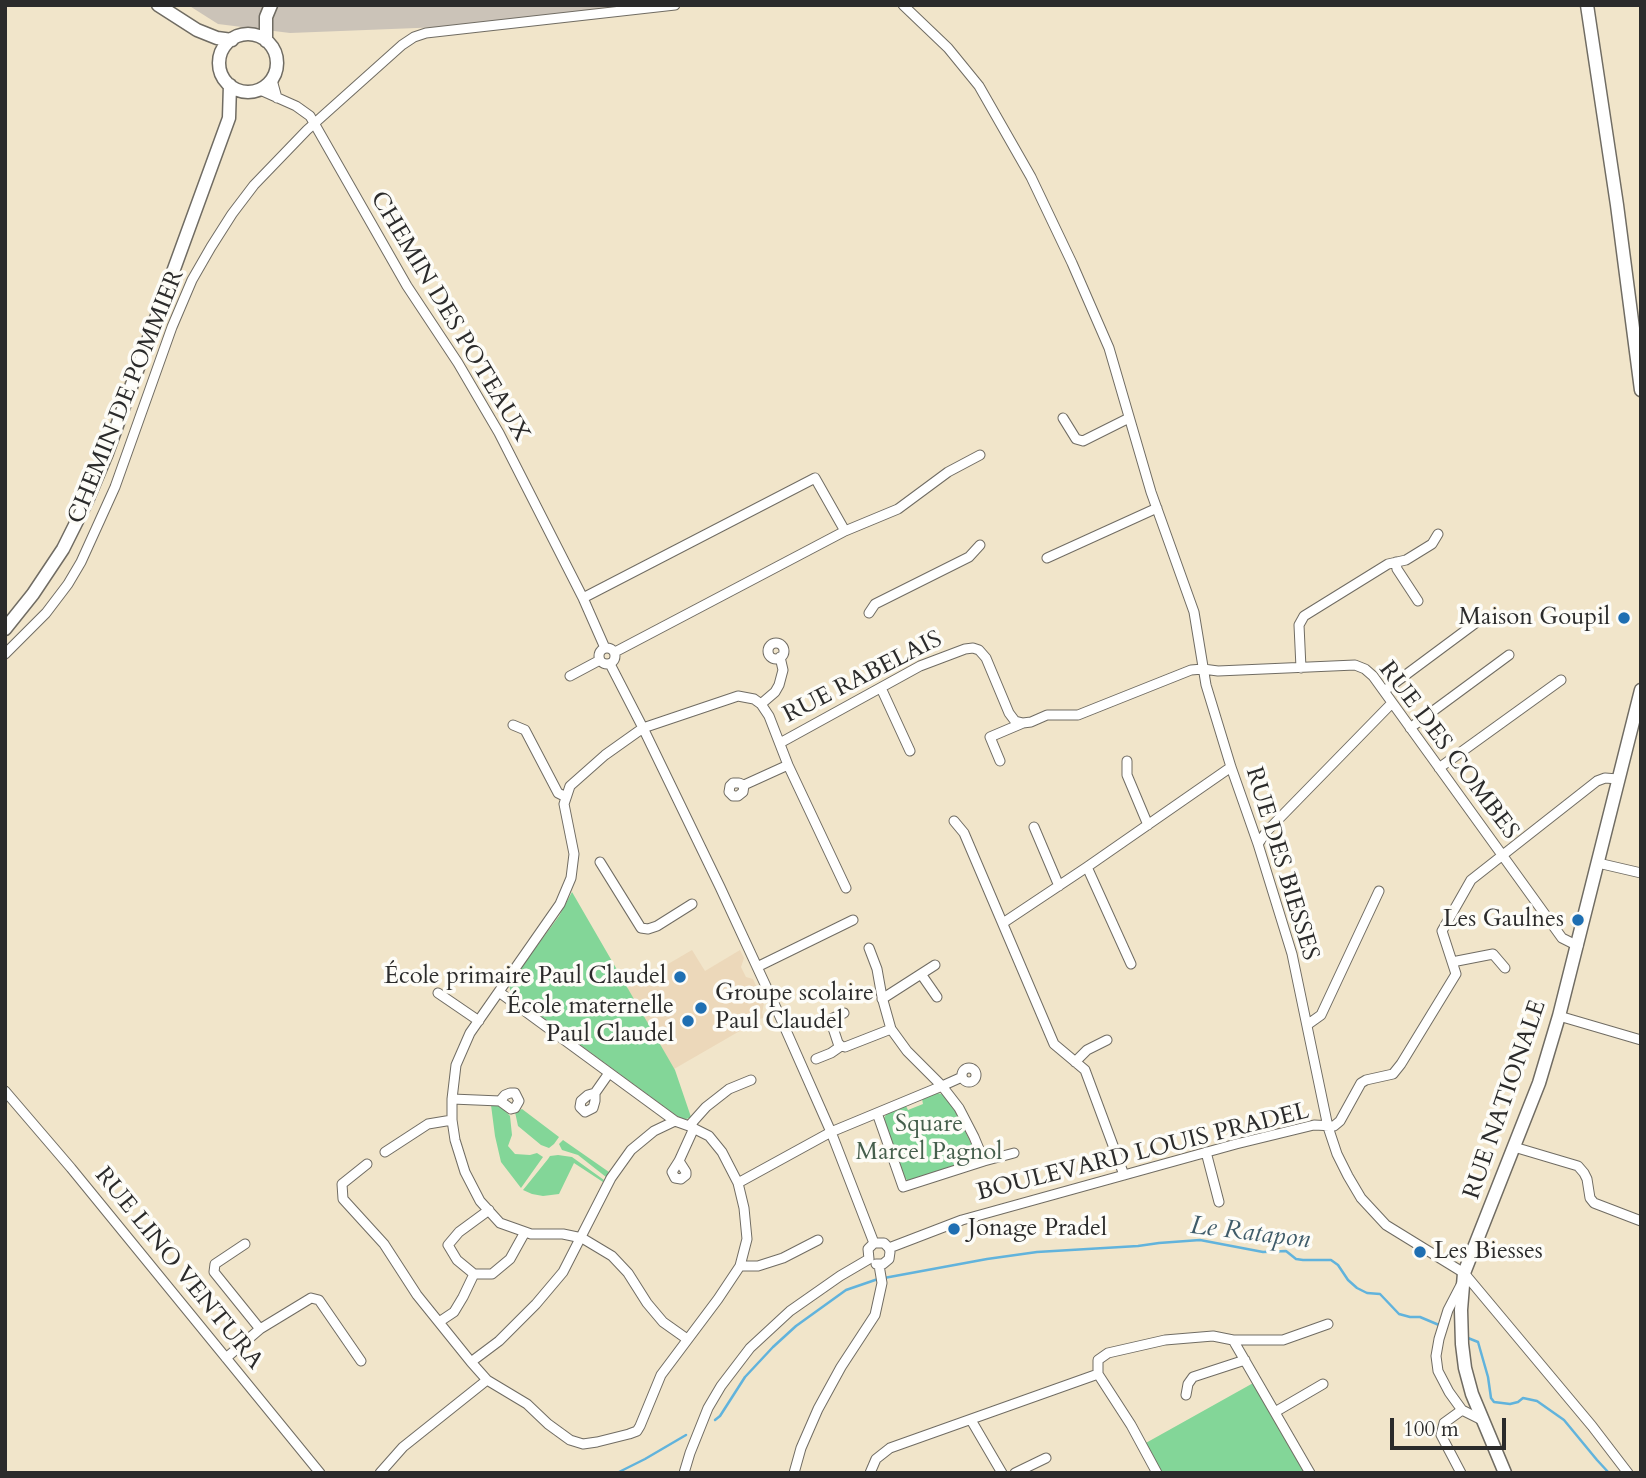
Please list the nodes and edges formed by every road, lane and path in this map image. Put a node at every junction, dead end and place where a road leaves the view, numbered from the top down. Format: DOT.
graph roads {
  1 [pos="158,5"];
  2 [pos="676,5"];
  3 [pos="903,5"];
  4 [pos="1587,5"];
  5 [pos="269,11"];
  6 [pos="197,30"];
  7 [pos="236,38"];
  8 [pos="266,41"];
  9 [pos="220,56"];
  10 [pos="272,80"];
  11 [pos="230,85"];
  12 [pos="254,91"];
  13 [pos="277,97"];
  14 [pos="229,118"];
  15 [pos="314,124"];
  16 [pos="1641,390"];
  17 [pos="1063,418"];
  18 [pos="1129,418"];
  19 [pos="980,455"];
  20 [pos="1157,508"];
  21 [pos="845,531"];
  22 [pos="1438,534"];
  23 [pos="980,545"];
  24 [pos="1047,558"];
  25 [pos="1396,562"];
  26 [pos="583,598"];
  27 [pos="1418,601"];
  28 [pos="869,613"];
  29 [pos="1485,616"];
  30 [pos="5,629"];
  31 [pos="610,650"];
  32 [pos="5,654"];
  33 [pos="1508,655"];
  34 [pos="780,657"];
  35 [pos="605,662"];
  36 [pos="1301,668"];
  37 [pos="1203,669"];
  38 [pos="570,676"];
  39 [pos="1561,680"];
  40 [pos="881,688"];
  41 [pos="1641,690"];
  42 [pos="1384,691"];
  43 [pos="1392,703"];
  44 [pos="761,704"];
  45 [pos="1641,713"];
  46 [pos="1023,723"];
  47 [pos="513,724"];
  48 [pos="643,728"];
  49 [pos="1410,728"];
  50 [pos="780,743"];
  51 [pos="910,751"];
  52 [pos="1000,761"];
  53 [pos="1127,761"];
  54 [pos="788,765"];
  55 [pos="1621,765"];
  56 [pos="1231,767"];
  57 [pos="1439,768"];
  58 [pos="1618,779"];
  59 [pos="744,785"];
  60 [pos="566,797"];
  61 [pos="954,821"];
  62 [pos="1147,825"];
  63 [pos="1034,827"];
  64 [pos="1258,844"];
  65 [pos="1502,855"];
  66 [pos="600,862"];
  67 [pos="1598,863"];
  68 [pos="1087,867"];
  69 [pos="1641,873"];
  70 [pos="1059,886"];
  71 [pos="846,888"];
  72 [pos="1379,891"];
  73 [pos="692,904"];
  74 [pos="853,920"];
  75 [pos="1003,923"];
  76 [pos="1577,946"];
  77 [pos="869,948"];
  78 [pos="1452,962"];
  79 [pos="1131,964"];
  80 [pos="935,965"];
  81 [pos="757,967"];
  82 [pos="1505,968"];
  83 [pos="921,974"];
  84 [pos="499,992"];
  85 [pos="438,993"];
  86 [pos="937,997"];
  87 [pos="882,999"];
  88 [pos="844,1013"];
  89 [pos="1559,1016"];
  90 [pos="479,1021"];
  91 [pos="1307,1025"];
  92 [pos="891,1029"];
  93 [pos="1641,1040"];
  94 [pos="1107,1041"];
  95 [pos="841,1046"];
  96 [pos="816,1059"];
  97 [pos="1075,1062"];
  98 [pos="609,1073"];
  99 [pos="962,1077"];
  100 [pos="751,1080"];
  101 [pos="942,1086"];
  102 [pos="5,1091"];
  103 [pos="595,1093"];
  104 [pos="452,1099"];
  105 [pos="500,1101"];
  106 [pos="877,1113"];
  107 [pos="452,1120"];
  108 [pos="675,1121"];
  109 [pos="691,1127"];
  110 [pos="1328,1127"];
  111 [pos="831,1132"];
  112 [pos="1514,1147"];
  113 [pos="385,1152"];
  114 [pos="1014,1153"];
  115 [pos="1206,1153"];
  116 [pos="679,1161"];
  117 [pos="984,1161"];
  118 [pos="367,1164"];
  119 [pos="1125,1175"];
  120 [pos="738,1183"];
  121 [pos="1219,1202"];
  122 [pos="489,1210"];
  123 [pos="1641,1221"];
  124 [pos="525,1232"];
  125 [pos="582,1238"];
  126 [pos="818,1240"];
  127 [pos="874,1243"];
  128 [pos="245,1244"];
  129 [pos="889,1248"];
  130 [pos="869,1259"];
  131 [pos="740,1266"];
  132 [pos="880,1268"];
  133 [pos="474,1274"];
  134 [pos="1463,1278"];
  135 [pos="439,1322"];
  136 [pos="1328,1324"];
  137 [pos="260,1329"];
  138 [pos="687,1339"];
  139 [pos="1233,1340"];
  140 [pos="226,1358"];
  141 [pos="1245,1360"];
  142 [pos="361,1361"];
  143 [pos="471,1363"];
  144 [pos="1098,1374"];
  145 [pos="487,1380"];
  146 [pos="1323,1384"];
  147 [pos="1186,1395"];
  148 [pos="1462,1410"];
  149 [pos="1275,1412"];
  150 [pos="971,1420"];
  151 [pos="1482,1420"];
  152 [pos="1046,1458"];
  153 [pos="385,1471"];
  154 [pos="320,1473"];
  155 [pos="684,1473"];
  156 [pos="794,1473"];
  157 [pos="871,1473"];
  158 [pos="1002,1473"];
  159 [pos="1015,1473"];
  160 [pos="1157,1473"];
  161 [pos="1310,1473"];
  162 [pos="1461,1473"];
  163 [pos="1505,1473"];
  164 [pos="1628,1473"];
  1 -- 6 [label="main road"];
  2 -- 15 [label="street, CHEMIN DE POMMIER"];
  3 -- 18 [label="street, RUE DES BIESSES"];
  4 -- 16 [label="main road"];
  5 -- 7 [label="main road"];
  5 -- 8 [label="main road"];
  6 -- 7 [label="main road"];
  6 -- 9 [label="main road"];
  7 -- 8 [label="main road"];
  7 -- 9 [label="main road"];
  8 -- 10 [label="main road"];
  9 -- 11 [label="main road"];
  10 -- 12 [label="main road"];
  10 -- 13 [label="street"];
  11 -- 12 [label="main road"];
  11 -- 14 [label="main road"];
  12 -- 13 [label="street, CHEMIN DES POTEAUX"];
  12 -- 14 [label="main road"];
  13 -- 15 [label="street, CHEMIN DES POTEAUX"];
  14 -- 30 [label="main road"];
  15 -- 26 [label="street, CHEMIN DES POTEAUX"];
  15 -- 32 [label="street, CHEMIN DE POMMIER"];
  17 -- 18 [label="street"];
  18 -- 20 [label="street, RUE DES BIESSES"];
  19 -- 21 [label="street"];
  20 -- 24 [label="street"];
  20 -- 37 [label="street, RUE DES BIESSES"];
  21 -- 26 [label="street"];
  21 -- 31 [label="street"];
  22 -- 25 [label="street"];
  23 -- 28 [label="street"];
  25 -- 27 [label="street"];
  25 -- 36 [label="street"];
  26 -- 31 [label="street, CHEMIN DES POTEAUX"];
  29 -- 42 [label="street"];
  31 -- 35 [label="street"];
  31 -- 35 [label="street"];
  33 -- 49 [label="street"];
  34 -- 44 [label="street"];
  35 -- 38 [label="street"];
  35 -- 48 [label="street"];
  36 -- 37 [label="street, RUE DES COMBES"];
  36 -- 42 [label="street, RUE DES COMBES"];
  37 -- 46 [label="street"];
  37 -- 56 [label="street, RUE DES BIESSES"];
  39 -- 57 [label="street"];
  40 -- 46 [label="street, RUE RABELAIS"];
  40 -- 50 [label="street, RUE RABELAIS"];
  40 -- 51 [label="street"];
  41 -- 55 [label="main road, RUE NATIONALE"];
  42 -- 43 [label="street, RUE DES COMBES"];
  43 -- 49 [label="street, RUE DES COMBES"];
  43 -- 64 [label="street"];
  44 -- 48 [label="street"];
  44 -- 50 [label="street"];
  45 -- 55 [label="main road, RUE NATIONALE"];
  46 -- 52 [label="street"];
  47 -- 60 [label="street"];
  48 -- 60 [label="street"];
  48 -- 81 [label="street"];
  49 -- 57 [label="street, RUE DES COMBES"];
  50 -- 54 [label="street"];
  53 -- 62 [label="street"];
  54 -- 59 [label="street"];
  54 -- 71 [label="street"];
  55 -- 58 [label="main road, RUE NATIONALE"];
  56 -- 62 [label="street"];
  56 -- 64 [label="street, RUE DES BIESSES"];
  57 -- 65 [label="street, RUE DES COMBES"];
  58 -- 65 [label="street"];
  58 -- 67 [label="main road, RUE NATIONALE"];
  60 -- 84 [label="street"];
  61 -- 75 [label="street"];
  62 -- 68 [label="street"];
  63 -- 70 [label="street"];
  64 -- 91 [label="street, RUE DES BIESSES"];
  65 -- 76 [label="street, RUE DES COMBES"];
  65 -- 78 [label="street"];
  66 -- 73 [label="street"];
  67 -- 69 [label="street"];
  67 -- 76 [label="main road, RUE NATIONALE"];
  68 -- 70 [label="street"];
  68 -- 79 [label="street"];
  70 -- 75 [label="street"];
  72 -- 91 [label="street"];
  74 -- 81 [label="street"];
  75 -- 97 [label="street"];
  76 -- 89 [label="main road, RUE NATIONALE"];
  77 -- 87 [label="street"];
  78 -- 82 [label="street"];
  78 -- 110 [label="street"];
  80 -- 83 [label="street"];
  81 -- 111 [label="street"];
  83 -- 86 [label="street"];
  83 -- 87 [label="street"];
  84 -- 90 [label="street"];
  84 -- 98 [label="street"];
  85 -- 90 [label="street"];
  87 -- 92 [label="street"];
  88 -- 95 [label="street"];
  89 -- 93 [label="street"];
  89 -- 112 [label="main road, RUE NATIONALE"];
  90 -- 104 [label="street"];
  91 -- 110 [label="street, RUE DES BIESSES"];
  92 -- 95 [label="street"];
  92 -- 101 [label="street"];
  94 -- 97 [label="street"];
  95 -- 96 [label="street"];
  97 -- 119 [label="street"];
  98 -- 103 [label="street"];
  98 -- 108 [label="street"];
  99 -- 101 [label="street"];
  100 -- 109 [label="street"];
  101 -- 106 [label="street"];
  101 -- 117 [label="street"];
  102 -- 140 [label="street, RUE LINO VENTURA"];
  104 -- 105 [label="street"];
  104 -- 107 [label="street"];
  106 -- 111 [label="street"];
  106 -- 117 [label="street"];
  107 -- 113 [label="street"];
  107 -- 122 [label="street"];
  108 -- 109 [label="street"];
  108 -- 125 [label="street"];
  109 -- 116 [label="street"];
  109 -- 120 [label="street"];
  110 -- 115 [label="street, BOULEVARD LOUIS PRADEL"];
  110 -- 134 [label="street, RUE DES BIESSES"];
  111 -- 120 [label="street"];
  111 -- 127 [label="street"];
  112 -- 123 [label="street"];
  112 -- 134 [label="main road, RUE NATIONALE"];
  114 -- 117 [label="street"];
  115 -- 119 [label="street, BOULEVARD LOUIS PRADEL"];
  115 -- 121 [label="street"];
  118 -- 135 [label="street"];
  119 -- 129 [label="street, BOULEVARD LOUIS PRADEL"];
  120 -- 131 [label="street"];
  122 -- 124 [label="street"];
  122 -- 133 [label="street"];
  124 -- 125 [label="street"];
  124 -- 133 [label="street"];
  125 -- 138 [label="street"];
  125 -- 143 [label="street"];
  126 -- 131 [label="street"];
  127 -- 129 [label="street"];
  127 -- 130 [label="street"];
  128 -- 137 [label="street"];
  129 -- 132 [label="street"];
  130 -- 132 [label="street"];
  130 -- 155 [label="street"];
  131 -- 138 [label="street"];
  132 -- 156 [label="street"];
  133 -- 135 [label="street"];
  134 -- 148 [label="street, RUE NATIONALE"];
  134 -- 151 [label="main road, RUE NATIONALE"];
  134 -- 164 [label="street, RUE DES BIESSES"];
  135 -- 143 [label="street"];
  136 -- 139 [label="street"];
  137 -- 140 [label="street"];
  137 -- 142 [label="street"];
  138 -- 145 [label="street"];
  139 -- 141 [label="street"];
  139 -- 144 [label="street"];
  140 -- 154 [label="street, RUE LINO VENTURA"];
  141 -- 147 [label="street"];
  141 -- 149 [label="street"];
  143 -- 145 [label="street"];
  144 -- 150 [label="street"];
  144 -- 160 [label="street"];
  145 -- 153 [label="street"];
  146 -- 149 [label="street"];
  148 -- 151 [label="street"];
  148 -- 162 [label="street"];
  149 -- 161 [label="street"];
  150 -- 157 [label="street"];
  150 -- 158 [label="street"];
  151 -- 163 [label="main road, RUE NATIONALE"];
  152 -- 159 [label="street"];
}
